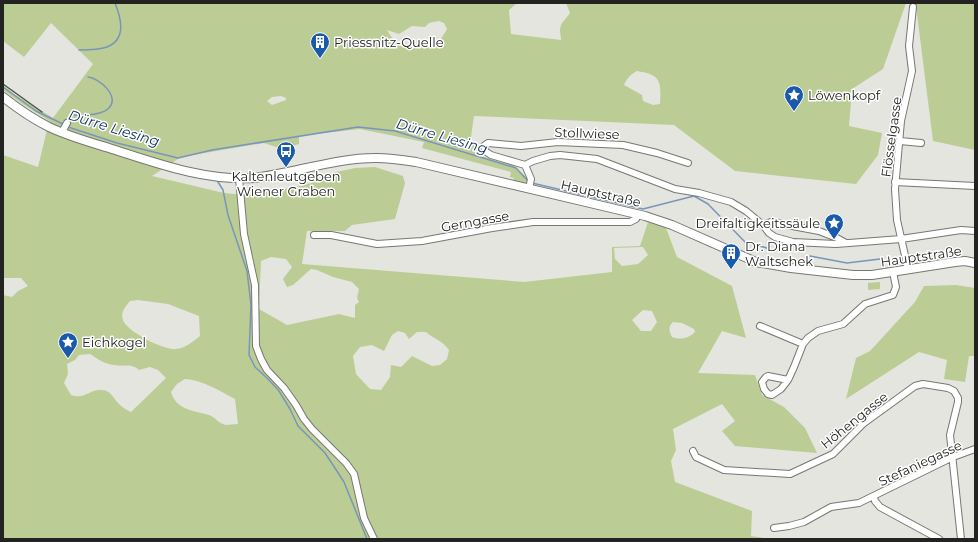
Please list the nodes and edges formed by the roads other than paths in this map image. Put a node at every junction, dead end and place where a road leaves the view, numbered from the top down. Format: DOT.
graph roads {
  1 [pos="913,7"];
  2 [pos="3,97"];
  3 [pos="900,141"];
  4 [pos="921,143"];
  5 [pos="688,163"];
  6 [pos="525,166"];
  7 [pos="239,178"];
  8 [pos="895,182"];
  9 [pos="530,185"];
  10 [pos="975,186"];
  11 [pos="638,214"];
  12 [pos="763,225"];
  13 [pos="975,231"];
  14 [pos="314,235"];
  15 [pos="901,239"];
  16 [pos="846,243"];
  17 [pos="975,263"];
  18 [pos="908,270"];
  19 [pos="893,272"];
  20 [pos="760,326"];
  21 [pos="803,344"];
  22 [pos="788,380"];
  23 [pos="975,449"];
  24 [pos="693,451"];
  25 [pos="953,457"];
  26 [pos="874,497"];
  27 [pos="774,528"];
  28 [pos="374,539"];
  29 [pos="940,539"];
  30 [pos="961,539"];
  1 -- 3 [label="street, Flösselgasse"];
  2 -- 7 [label="main road, Hauptstraße"];
  3 -- 4 [label="street"];
  3 -- 8 [label="street, Flösselgasse"];
  5 -- 6 [label="street, Stollwiese"];
  6 -- 9 [label="street"];
  6 -- 12 [label="street"];
  7 -- 9 [label="main road, Hauptstraße"];
  7 -- 28 [label="street"];
  8 -- 10 [label="street"];
  8 -- 15 [label="street, Flösselgasse"];
  9 -- 11 [label="main road, Hauptstraße"];
  11 -- 14 [label="street, Gerngasse"];
  11 -- 19 [label="main road, Hauptstraße"];
  12 -- 16 [label="street"];
  12 -- 16 [label="street"];
  13 -- 15 [label="street"];
  15 -- 16 [label="street"];
  15 -- 18 [label="street, Flösselgasse"];
  17 -- 18 [label="main road, Hauptstraße"];
  18 -- 19 [label="main road, Hauptstraße"];
  19 -- 21 [label="street"];
  20 -- 21 [label="street"];
  21 -- 22 [label="street"];
  23 -- 25 [label="street, Stefaniegasse"];
  24 -- 25 [label="street, Höhengasse"];
  25 -- 26 [label="street, Stefaniegasse"];
  25 -- 30 [label="street, Höhengasse"];
  26 -- 27 [label="street, Stefaniegasse"];
  26 -- 29 [label="street, Stefaniegasse"];
}
